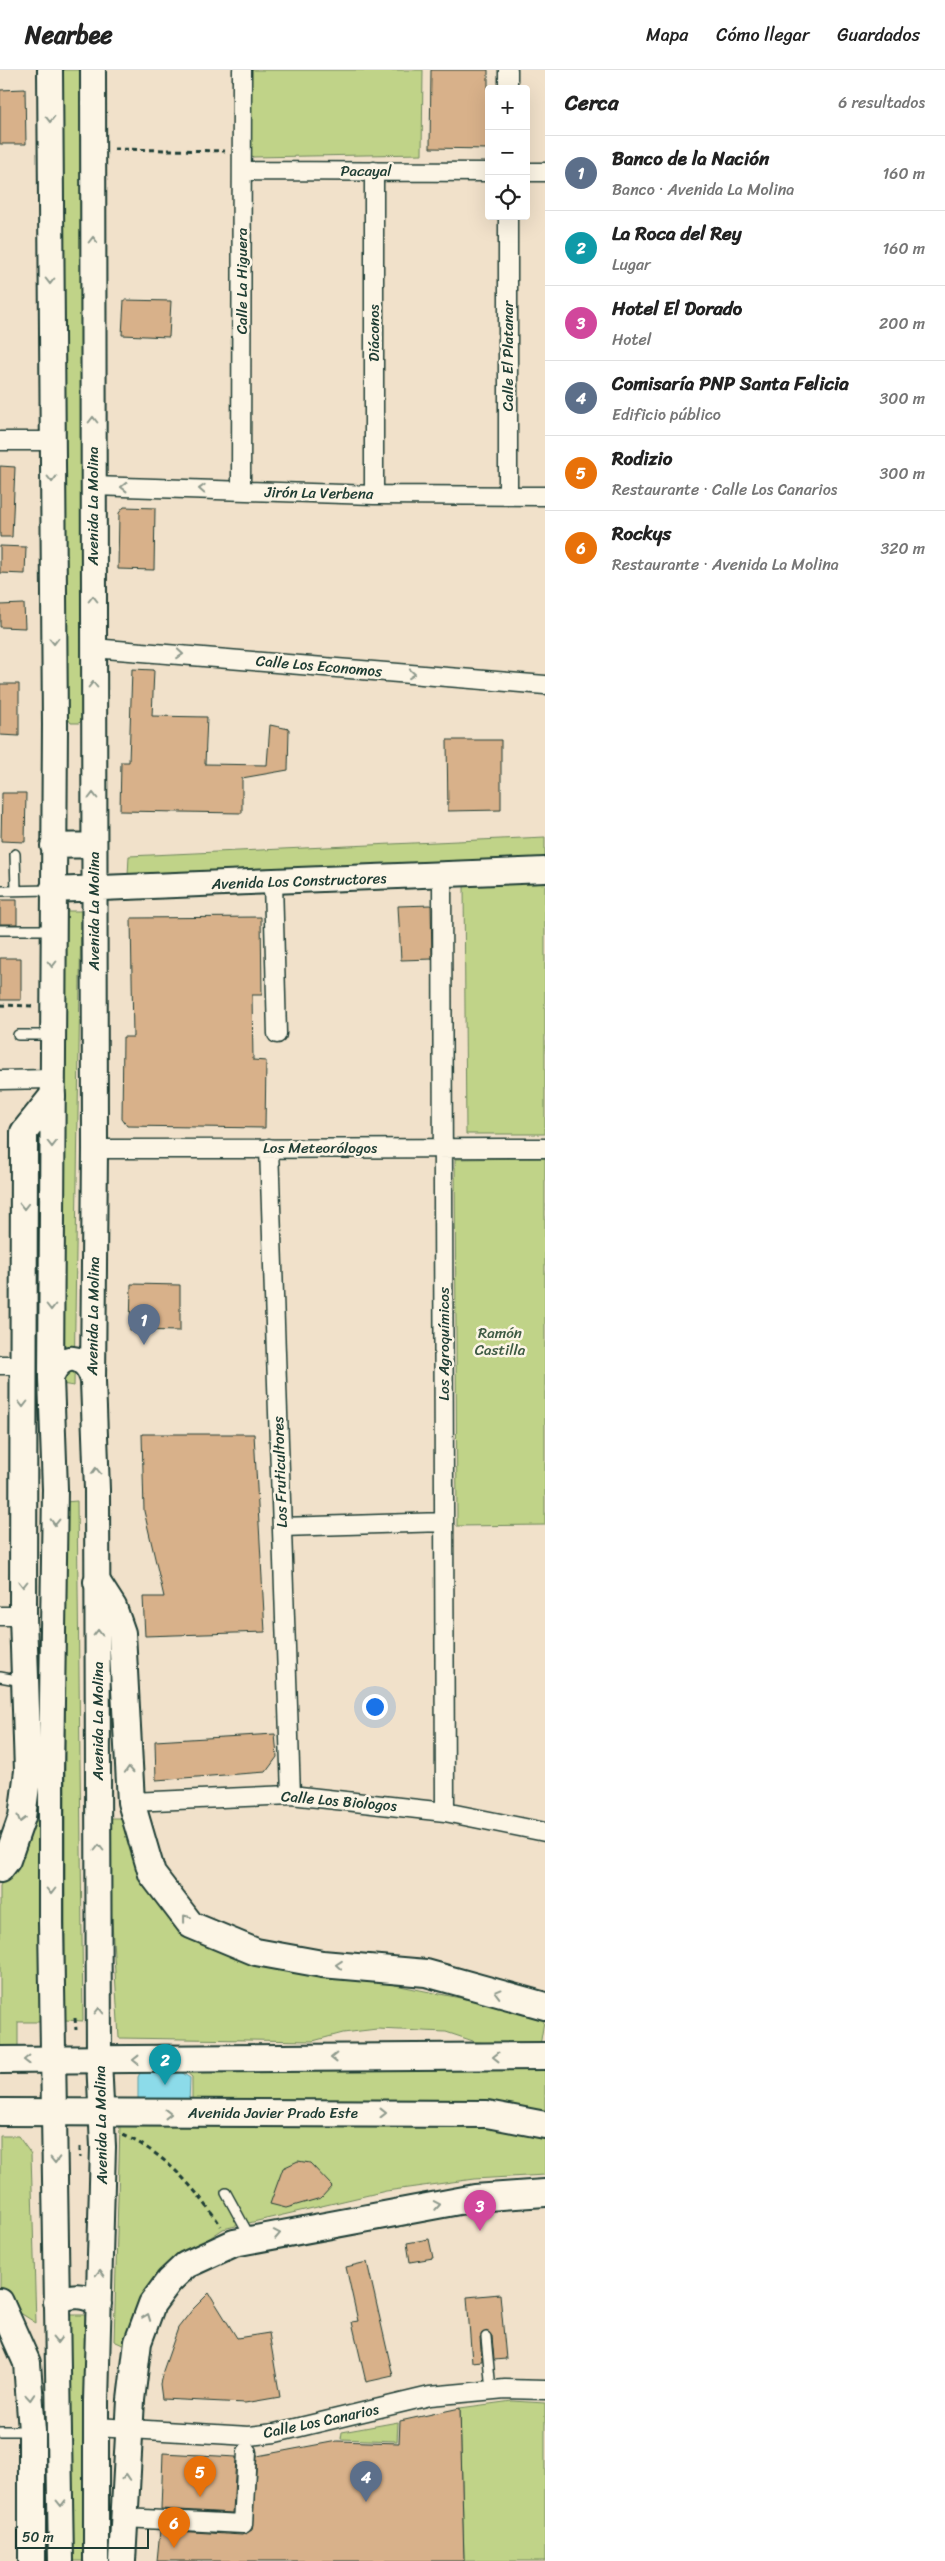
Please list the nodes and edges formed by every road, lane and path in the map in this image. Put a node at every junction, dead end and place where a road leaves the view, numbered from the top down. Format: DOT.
graph roads {
  1 [pos="50,70"];
  2 [pos="93,70"];
  3 [pos="242,70"];
  4 [pos="508,70"];
  5 [pos="508,85"];
  6 [pos="93,150"];
  7 [pos="243,151"];
  8 [pos="243,171"];
  9 [pos="374,171"];
  10 [pos="485,172"];
  11 [pos="530,172"];
  12 [pos="545,172"];
  13 [pos="508,220"];
  14 [pos="0,441"];
  15 [pos="51,442"];
  16 [pos="93,486"];
  17 [pos="241,491"];
  18 [pos="374,495"];
  19 [pos="508,496"];
  20 [pos="545,496"];
  21 [pos="93,648"];
  22 [pos="545,685"];
  23 [pos="94,722"];
  24 [pos="55,724"];
  25 [pos="94,845"];
  26 [pos="53,846"];
  27 [pos="15,854"];
  28 [pos="545,870"];
  29 [pos="442,876"];
  30 [pos="273,882"];
  31 [pos="16,890"];
  32 [pos="52,890"];
  33 [pos="94,890"];
  34 [pos="0,891"];
  35 [pos="0,930"];
  36 [pos="52,930"];
  37 [pos="0,1005"];
  38 [pos="32,1006"];
  39 [pos="277,1034"];
  40 [pos="18,1035"];
  41 [pos="51,1035"];
  42 [pos="0,1080"];
  43 [pos="52,1088"];
  44 [pos="95,1148"];
  45 [pos="269,1148"];
  46 [pos="443,1148"];
  47 [pos="545,1148"];
  48 [pos="12,1365"];
  49 [pos="51,1378"];
  50 [pos="93,1381"];
  51 [pos="54,1464"];
  52 [pos="444,1522"];
  53 [pos="282,1528"];
  54 [pos="23,1538"];
  55 [pos="97,1582"];
  56 [pos="12,1616"];
  57 [pos="0,1677"];
  58 [pos="40,1682"];
  59 [pos="291,1795"];
  60 [pos="131,1802"];
  61 [pos="445,1812"];
  62 [pos="545,1832"];
  63 [pos="0,1869"];
  64 [pos="545,2006"];
  65 [pos="545,2056"];
  66 [pos="0,2060"];
  67 [pos="53,2060"];
  68 [pos="100,2060"];
  69 [pos="0,2112"];
  70 [pos="53,2112"];
  71 [pos="102,2113"];
  72 [pos="545,2125"];
  73 [pos="120,2134"];
  74 [pos="545,2193"];
  75 [pos="226,2194"];
  76 [pos="243,2241"];
  77 [pos="0,2302"];
  78 [pos="56,2302"];
  79 [pos="99,2304"];
  80 [pos="486,2337"];
  81 [pos="491,2390"];
  82 [pos="545,2390"];
  83 [pos="96,2427"];
  84 [pos="130,2430"];
  85 [pos="0,2431"];
  86 [pos="32,2431"];
  87 [pos="246,2452"];
  88 [pos="124,2518"];
  89 [pos="32,2561"];
  90 [pos="61,2561"];
  91 [pos="96,2561"];
  92 [pos="122,2561"];
  1 -- 15 [label="main road, one-way"];
  2 -- 6 [label="main road, Avenida La Molina"];
  3 -- 7 [label="street, Calle La Higuera"];
  4 -- 5 [label="street"];
  6 -- 7 [label="path"];
  16 -- 6 [label="main road, Avenida La Molina, one-way"];
  7 -- 8 [label="street, Calle La Higuera"];
  8 -- 9 [label="street, Pacayal"];
  8 -- 17 [label="street, Calle La Higuera"];
  9 -- 10 [label="street, Pacayal"];
  9 -- 18 [label="street, Diáconos"];
  11 -- 12 [label="street"];
  13 -- 19 [label="street, Calle El Platanar"];
  14 -- 15 [label="street"];
  15 -- 24 [label="main road, one-way"];
  17 -- 16 [label="street, Jirón La Verbena, one-way"];
  21 -- 16 [label="main road, Avenida La Molina, one-way"];
  17 -- 18 [label="street, Jirón La Verbena"];
  18 -- 19 [label="street, Jirón La Verbena"];
  19 -- 20 [label="street, Jirón La Verbena"];
  21 -- 22 [label="street, Calle Los Economos, one-way"];
  23 -- 21 [label="main road, Avenida La Molina, one-way"];
  23 -- 24 [label="main road"];
  25 -- 23 [label="main road, Avenida La Molina, one-way"];
  24 -- 26 [label="main road"];
  25 -- 26 [label="main road"];
  25 -- 33 [label="main road, Avenida La Molina"];
  26 -- 32 [label="main road"];
  27 -- 31 [label="lane"];
  28 -- 29 [label="main road, Avenida Los Constructores"];
  29 -- 30 [label="main road, Avenida Los Constructores"];
  29 -- 46 [label="street, Los Agroquímicos"];
  30 -- 33 [label="main road, Avenida Los Constructores"];
  30 -- 39 [label="street"];
  31 -- 32 [label="lane"];
  31 -- 34 [label="lane"];
  32 -- 33 [label="main road, Avenida Los Constructores"];
  32 -- 36 [label="main road"];
  33 -- 44 [label="main road, Avenida La Molina"];
  35 -- 36 [label="lane"];
  36 -- 41 [label="main road, one-way"];
  37 -- 38 [label="path"];
  40 -- 41 [label="lane"];
  41 -- 43 [label="main road"];
  42 -- 43 [label="street"];
  43 -- 48 [label="main road, one-way"];
  43 -- 49 [label="main road, one-way"];
  44 -- 45 [label="street, Los Meteorólogos"];
  44 -- 50 [label="main road, Avenida La Molina"];
  45 -- 46 [label="street, Los Meteorólogos"];
  45 -- 53 [label="street, Los Fruticultores"];
  46 -- 47 [label="street, Los Meteorólogos"];
  46 -- 52 [label="street, Los Agroquímicos"];
  48 -- 54 [label="main road, one-way"];
  49 -- 50 [label="main road"];
  49 -- 51 [label="main road"];
  55 -- 50 [label="main road, Avenida La Molina, one-way"];
  51 -- 54 [label="main road"];
  51 -- 58 [label="main road, one-way"];
  52 -- 53 [label="street"];
  52 -- 61 [label="street, Los Agroquímicos"];
  53 -- 59 [label="street, Los Fruticultores"];
  54 -- 56 [label="main road, one-way"];
  60 -- 55 [label="main road, one-way"];
  68 -- 55 [label="main road, Avenida La Molina, one-way"];
  56 -- 58 [label="main road"];
  57 -- 58 [label="lane"];
  58 -- 63 [label="main road, one-way"];
  58 -- 67 [label="main road, one-way"];
  59 -- 60 [label="street, Calle Los Biologos"];
  59 -- 61 [label="street, Calle Los Biologos"];
  64 -- 60 [label="main road, one-way"];
  61 -- 62 [label="street, Calle Los Biologos"];
  65 -- 68 [label="main road, one-way"];
  67 -- 66 [label="main road, one-way"];
  67 -- 68 [label="main road"];
  67 -- 70 [label="main road"];
  68 -- 71 [label="main road, Avenida La Molina"];
  69 -- 70 [label="main road, Avenida Javier Prado Este"];
  70 -- 71 [label="main road, Avenida Javier Prado Este"];
  70 -- 78 [label="main road, one-way"];
  71 -- 72 [label="main road, Avenida Javier Prado Este, one-way"];
  79 -- 71 [label="main road, Avenida La Molina, one-way"];
  73 -- 76 [label="path"];
  76 -- 74 [label="main road, one-way"];
  75 -- 76 [label="lane"];
  84 -- 76 [label="main road, one-way"];
  77 -- 86 [label="main road, one-way"];
  78 -- 79 [label="main road"];
  78 -- 90 [label="main road, one-way"];
  79 -- 83 [label="main road, Avenida La Molina"];
  80 -- 81 [label="lane"];
  81 -- 82 [label="street, Calle Los Canarios"];
  81 -- 84 [label="street, Calle Los Canarios"];
  83 -- 84 [label="street, Calle Los Canarios"];
  83 -- 91 [label="main road, Avenida La Molina"];
  88 -- 84 [label="main road, one-way"];
  85 -- 86 [label="lane"];
  86 -- 89 [label="main road"];
  87 -- 88 [label="street"];
  88 -- 92 [label="main road"];
}
